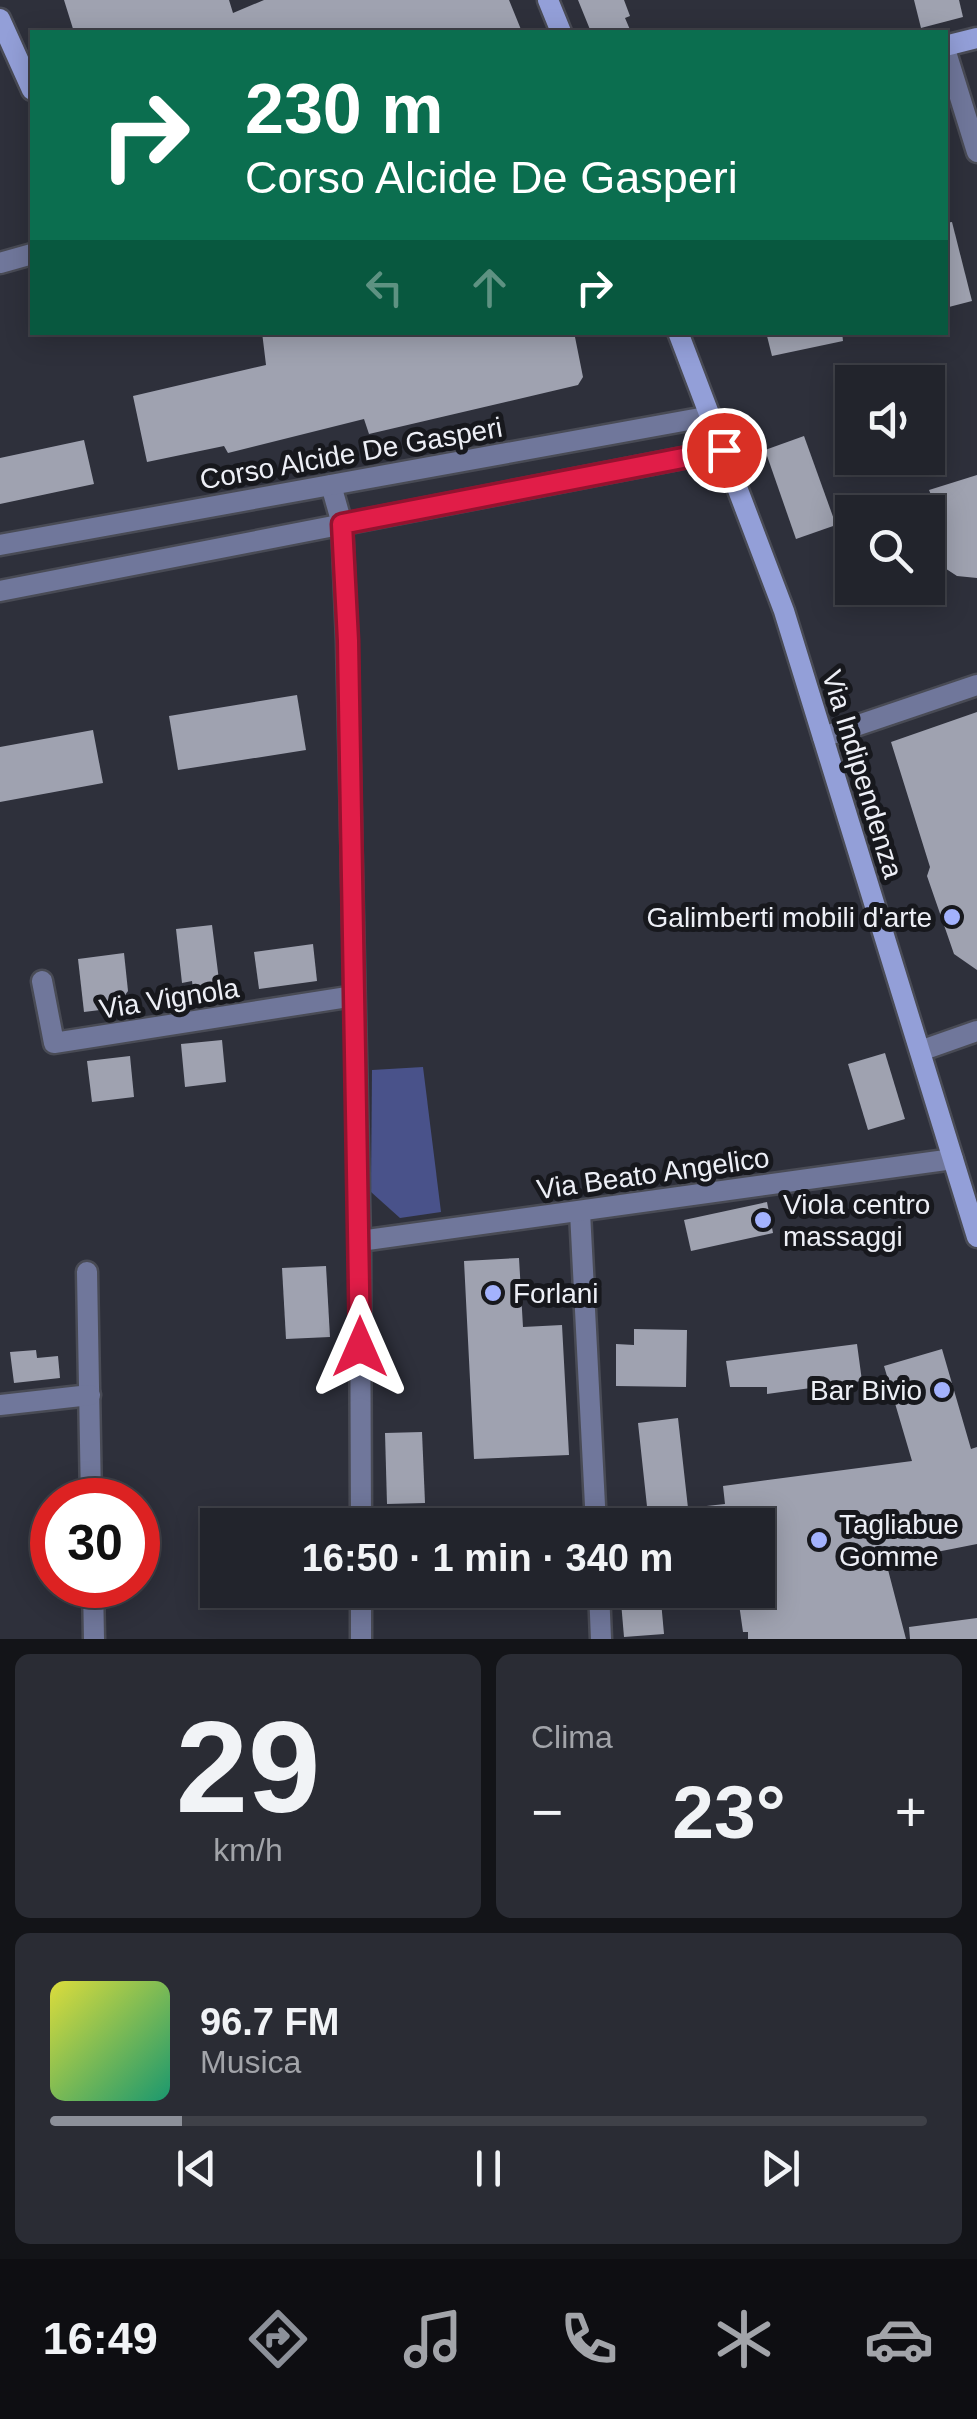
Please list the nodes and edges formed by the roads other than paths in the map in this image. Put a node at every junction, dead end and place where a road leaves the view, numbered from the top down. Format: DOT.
graph roads {
  1 [pos="548,0"];
  2 [pos="0,19"];
  3 [pos="560,30"];
  4 [pos="977,38"];
  5 [pos="948,47"];
  6 [pos="948,58"];
  7 [pos="30,86"];
  8 [pos="977,152"];
  9 [pos="30,255"];
  10 [pos="0,263"];
  11 [pos="679,335"];
  12 [pos="712,416"];
  13 [pos="724,450"];
  14 [pos="331,485"];
  15 [pos="342,524"];
  16 [pos="0,545"];
  17 [pos="0,591"];
  18 [pos="977,685"];
  19 [pos="823,736"];
  20 [pos="42,981"];
  21 [pos="354,996"];
  22 [pos="977,1031"];
  23 [pos="920,1051"];
  24 [pos="953,1158"];
  25 [pos="580,1212"];
  26 [pos="977,1238"];
  27 [pos="360,1241"];
  28 [pos="88,1272"];
  29 [pos="90,1395"];
  30 [pos="0,1404"];
  31 [pos="91,1478"];
  32 [pos="360,1508"];
  33 [pos="595,1508"];
  34 [pos="93,1608"];
  35 [pos="360,1608"];
  36 [pos="600,1608"];
  37 [pos="94,1639"];
  38 [pos="361,1639"];
  39 [pos="602,1639"];
  1 -- 3 [label="street"];
  2 -- 7 [label="street"];
  4 -- 5 [label="street"];
  6 -- 8 [label="street"];
  9 -- 10 [label="street"];
  11 -- 12 [label="street, Via Indipendenza"];
  12 -- 13 [label="street, Via Indipendenza"];
  12 -- 14 [label="street, Corso Alcide De Gasperi"];
  13 -- 15 [label="street"];
  13 -- 19 [label="street, Via Indipendenza"];
  14 -- 15 [label="street"];
  14 -- 16 [label="street, Corso Alcide De Gasperi"];
  15 -- 17 [label="street"];
  15 -- 21 [label="street"];
  18 -- 19 [label="street"];
  19 -- 23 [label="street, Via Indipendenza"];
  20 -- 21 [label="street, Via Vignola"];
  21 -- 27 [label="street"];
  22 -- 23 [label="street"];
  23 -- 24 [label="street, Via Indipendenza"];
  24 -- 25 [label="street, Via Beato Angelico"];
  24 -- 26 [label="street, Via Indipendenza"];
  25 -- 27 [label="street, Via Beato Angelico"];
  25 -- 33 [label="street"];
  27 -- 32 [label="street"];
  28 -- 29 [label="street"];
  29 -- 30 [label="street"];
  29 -- 31 [label="street"];
  34 -- 37 [label="street"];
  35 -- 38 [label="street"];
  36 -- 39 [label="street"];
}
